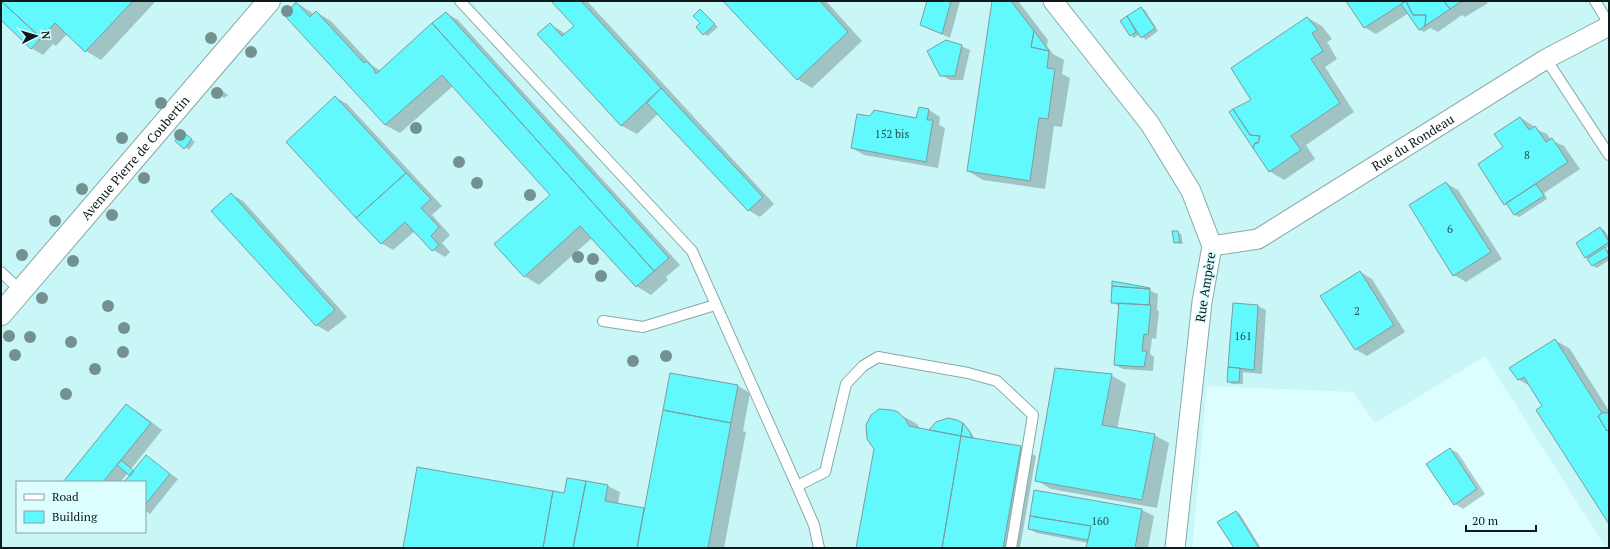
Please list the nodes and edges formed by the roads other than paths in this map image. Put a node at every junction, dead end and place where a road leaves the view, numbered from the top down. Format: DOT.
graph roads {
  1 [pos="269,1"];
  2 [pos="460,1"];
  3 [pos="1053,1"];
  4 [pos="1595,1"];
  5 [pos="1609,25"];
  6 [pos="1546,59"];
  7 [pos="1609,155"];
  8 [pos="1212,246"];
  9 [pos="1,272"];
  10 [pos="21,291"];
  11 [pos="715,304"];
  12 [pos="1,314"];
  13 [pos="603,320"];
  14 [pos="797,486"];
  15 [pos="819,548"];
  16 [pos="1011,548"];
  17 [pos="1175,548"];
  1 -- 10 [label="street, Avenue Pierre de Coubertin"];
  2 -- 11 [label="lane"];
  3 -- 8 [label="street, Rue Ampère"];
  4 -- 5 [label="lane"];
  5 -- 6 [label="street, Rue du Rondeau"];
  6 -- 7 [label="lane"];
  6 -- 8 [label="street, Rue du Rondeau"];
  8 -- 17 [label="street, Rue Ampère"];
  9 -- 10 [label="lane"];
  10 -- 12 [label="street, Avenue Pierre de Coubertin"];
  11 -- 13 [label="lane"];
  11 -- 14 [label="lane"];
  14 -- 15 [label="lane"];
  14 -- 16 [label="lane"];
}
